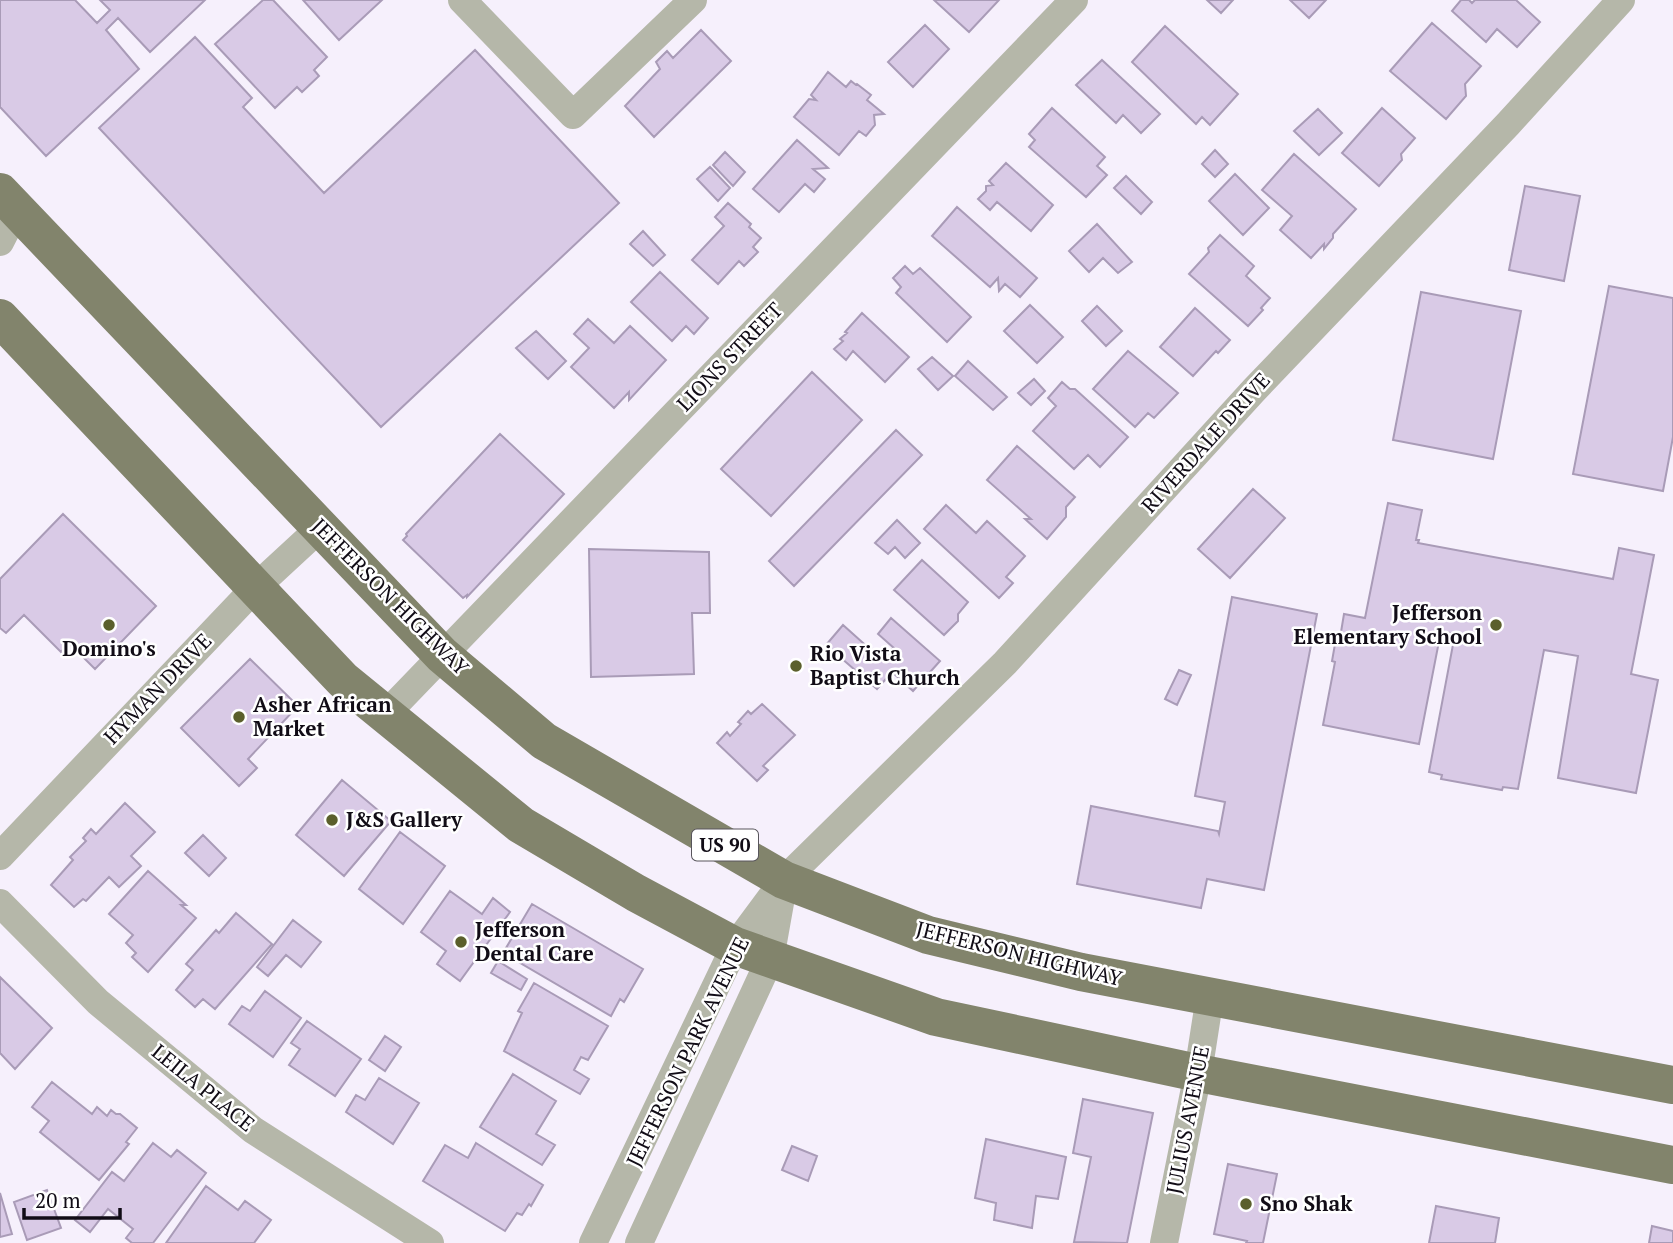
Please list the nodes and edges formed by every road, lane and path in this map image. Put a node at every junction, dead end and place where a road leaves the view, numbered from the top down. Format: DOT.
graph roads {
  1 [pos="462,0"];
  2 [pos="693,0"];
  3 [pos="1074,0"];
  4 [pos="1621,0"];
  5 [pos="6,207"];
  6 [pos="0,242"];
  7 [pos="0,318"];
  8 [pos="321,527"];
  9 [pos="255,588"];
  10 [pos="442,654"];
  11 [pos="386,714"];
  12 [pos="0,856"];
  13 [pos="784,880"];
  14 [pos="0,902"];
  15 [pos="753,953"];
  16 [pos="1210,996"];
  17 [pos="1198,1073"];
  18 [pos="1673,1085"];
  19 [pos="1673,1165"];
  20 [pos="429,1243"];
  21 [pos="593,1243"];
  22 [pos="639,1243"];
  23 [pos="1164,1243"];
  1 -- 2 [label="street"];
  3 -- 10 [label="street, LIONS STREET"];
  4 -- 13 [label="street, RIVERDALE DRIVE"];
  5 -- 6 [label="street"];
  5 -- 8 [label="main road, JEFFERSON HIGHWAY / US 90"];
  7 -- 9 [label="main road"];
  8 -- 9 [label="street, HYMAN DRIVE"];
  8 -- 10 [label="main road, JEFFERSON HIGHWAY / US 90"];
  9 -- 11 [label="main road"];
  9 -- 12 [label="street, HYMAN DRIVE"];
  10 -- 11 [label="street, LIONS STREET"];
  10 -- 13 [label="main road, JEFFERSON HIGHWAY / US 90"];
  11 -- 15 [label="main road"];
  13 -- 15 [label="street, JEFFERSON PARK AVENUE"];
  13 -- 16 [label="main road, JEFFERSON HIGHWAY / US 90"];
  14 -- 20 [label="street, LEILA PLACE"];
  15 -- 17 [label="main road"];
  15 -- 21 [label="street, JEFFERSON PARK AVENUE"];
  15 -- 22 [label="street, JEFFERSON PARK AVENUE"];
  16 -- 17 [label="street, JULIUS AVENUE"];
  16 -- 18 [label="main road, JEFFERSON HIGHWAY / US 90"];
  17 -- 19 [label="main road"];
  17 -- 23 [label="street, JULIUS AVENUE"];
}
